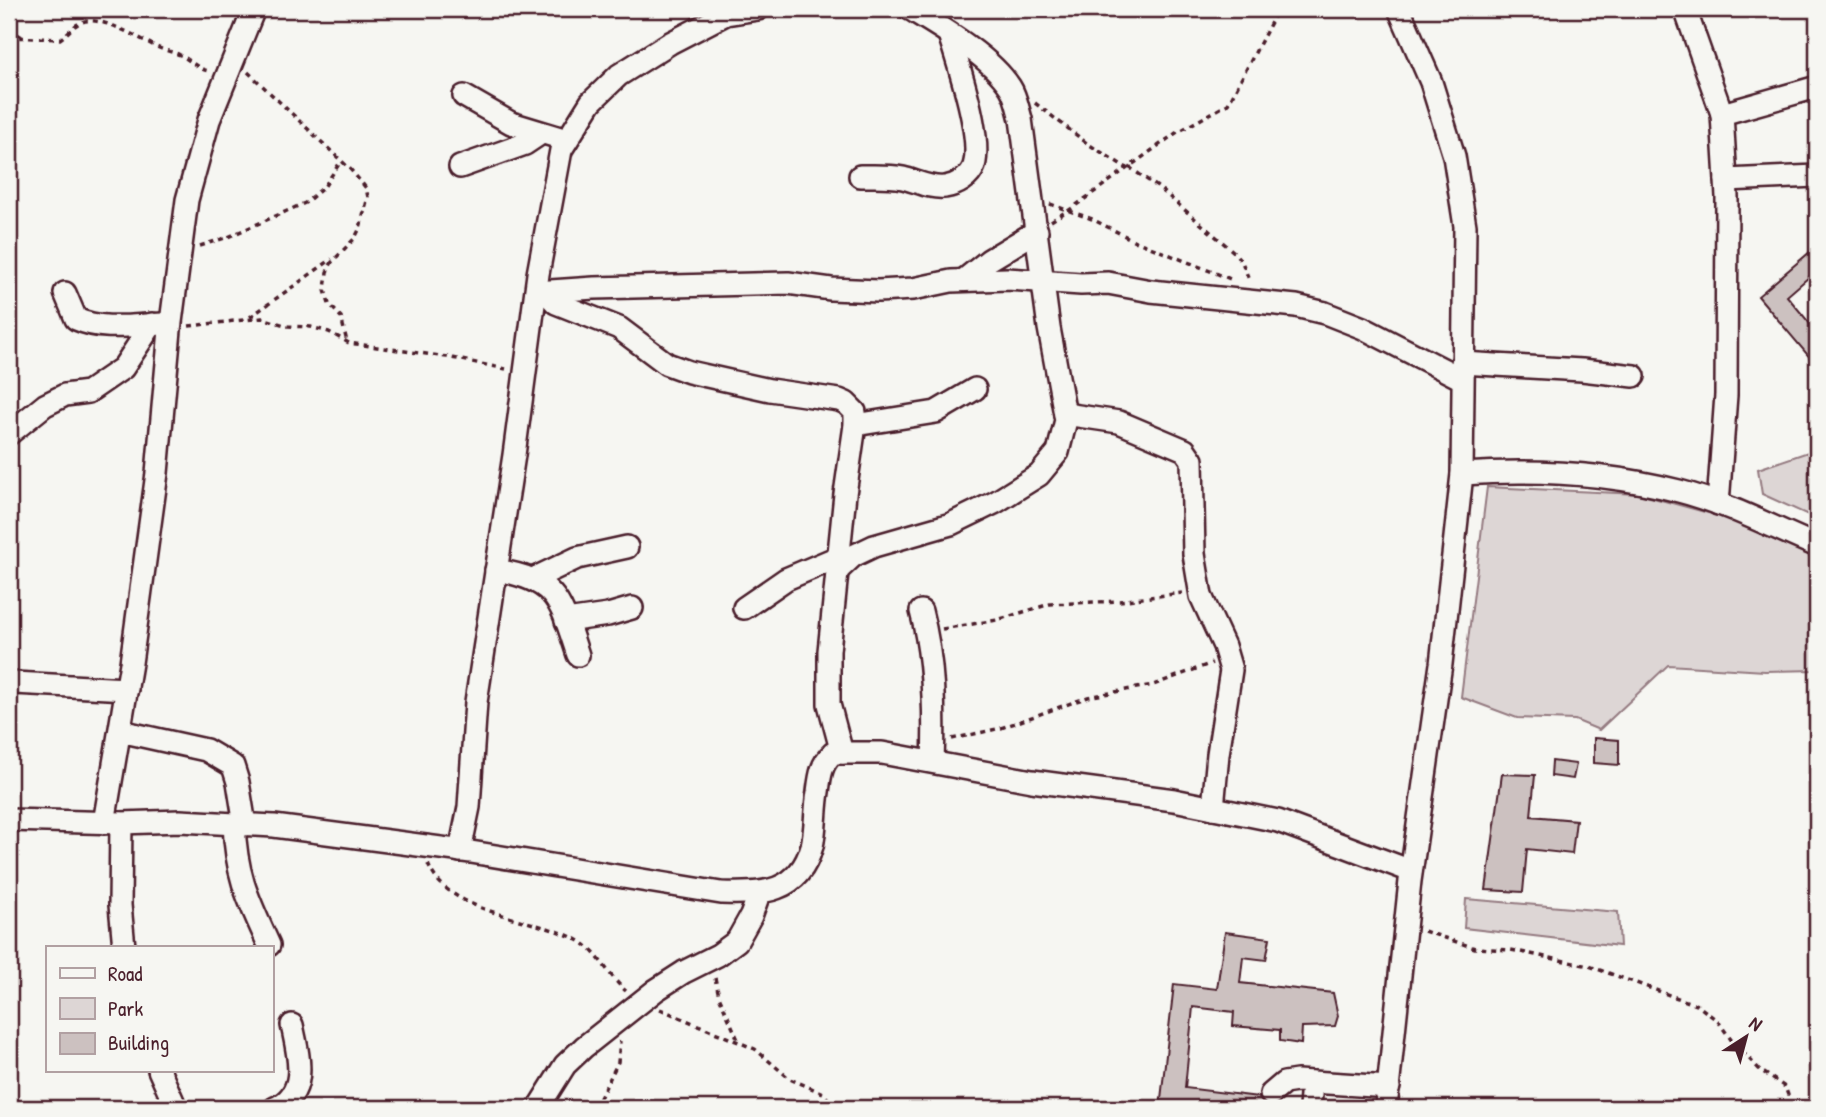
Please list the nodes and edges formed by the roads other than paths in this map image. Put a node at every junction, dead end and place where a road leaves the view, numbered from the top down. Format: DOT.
graph roads {
  1 [pos="254,9"];
  2 [pos="758,9"];
  3 [pos="910,9"];
  4 [pos="1399,9"];
  5 [pos="1685,9"];
  6 [pos="949,34"];
  7 [pos="1817,87"];
  8 [pos="464,96"];
  9 [pos="1722,114"];
  10 [pos="540,134"];
  11 [pos="567,141"];
  12 [pos="460,167"];
  13 [pos="860,176"];
  14 [pos="1817,176"];
  15 [pos="1726,180"];
  16 [pos="1037,231"];
  17 [pos="964,280"];
  18 [pos="1044,281"];
  19 [pos="540,292"];
  20 [pos="65,293"];
  21 [pos="164,326"];
  22 [pos="1462,371"];
  23 [pos="1634,376"];
  24 [pos="975,389"];
  25 [pos="1065,414"];
  26 [pos="855,425"];
  27 [pos="9,434"];
  28 [pos="1462,474"];
  29 [pos="1717,504"];
  30 [pos="1817,546"];
  31 [pos="627,547"];
  32 [pos="837,564"];
  33 [pos="496,570"];
  34 [pos="533,579"];
  35 [pos="632,608"];
  36 [pos="744,608"];
  37 [pos="920,611"];
  38 [pos="566,621"];
  39 [pos="578,655"];
  40 [pos="14,683"];
  41 [pos="127,688"];
  42 [pos="120,732"];
  43 [pos="842,753"];
  44 [pos="933,762"];
  45 [pos="1213,808"];
  46 [pos="9,820"];
  47 [pos="112,823"];
  48 [pos="239,824"];
  49 [pos="460,851"];
  50 [pos="1412,871"];
  51 [pos="759,894"];
  52 [pos="269,945"];
  53 [pos="124,946"];
  54 [pos="292,1025"];
  55 [pos="160,1072"];
  56 [pos="1312,1082"];
  57 [pos="1271,1094"];
  58 [pos="1387,1098"];
  59 [pos="176,1108"];
  60 [pos="275,1108"];
  61 [pos="538,1108"];
  62 [pos="1310,1108"];
  1 -- 21 [label="street"];
  2 -- 11 [label="street"];
  3 -- 6 [label="street"];
  4 -- 22 [label="street"];
  5 -- 9 [label="street"];
  6 -- 13 [label="street"];
  6 -- 16 [label="street"];
  7 -- 9 [label="street"];
  8 -- 10 [label="street"];
  9 -- 15 [label="street"];
  10 -- 11 [label="street"];
  10 -- 12 [label="street"];
  11 -- 19 [label="street"];
  14 -- 15 [label="street"];
  15 -- 29 [label="street"];
  16 -- 17 [label="street"];
  16 -- 18 [label="street"];
  17 -- 18 [label="street"];
  17 -- 19 [label="street"];
  18 -- 22 [label="street"];
  18 -- 25 [label="street"];
  19 -- 26 [label="street"];
  19 -- 33 [label="street"];
  20 -- 21 [label="street"];
  21 -- 27 [label="street"];
  21 -- 41 [label="street"];
  22 -- 23 [label="street"];
  22 -- 28 [label="street"];
  24 -- 26 [label="street"];
  25 -- 32 [label="street"];
  25 -- 45 [label="street"];
  26 -- 32 [label="street"];
  28 -- 29 [label="street"];
  28 -- 50 [label="street"];
  29 -- 30 [label="street"];
  31 -- 34 [label="street"];
  32 -- 36 [label="street"];
  32 -- 43 [label="street"];
  33 -- 34 [label="street"];
  33 -- 49 [label="street"];
  34 -- 38 [label="street"];
  35 -- 38 [label="street"];
  37 -- 44 [label="street"];
  38 -- 39 [label="street"];
  40 -- 41 [label="street"];
  41 -- 42 [label="street"];
  42 -- 47 [label="street"];
  42 -- 48 [label="street"];
  43 -- 44 [label="street"];
  43 -- 51 [label="street"];
  44 -- 45 [label="street"];
  45 -- 50 [label="street"];
  46 -- 47 [label="street"];
  47 -- 48 [label="street"];
  47 -- 53 [label="street"];
  48 -- 49 [label="street"];
  48 -- 52 [label="street"];
  49 -- 51 [label="street"];
  50 -- 58 [label="street"];
  51 -- 61 [label="street"];
  54 -- 60 [label="street"];
  55 -- 59 [label="street"];
  56 -- 57 [label="street"];
  56 -- 58 [label="street"];
  56 -- 62 [label="street"];
}
